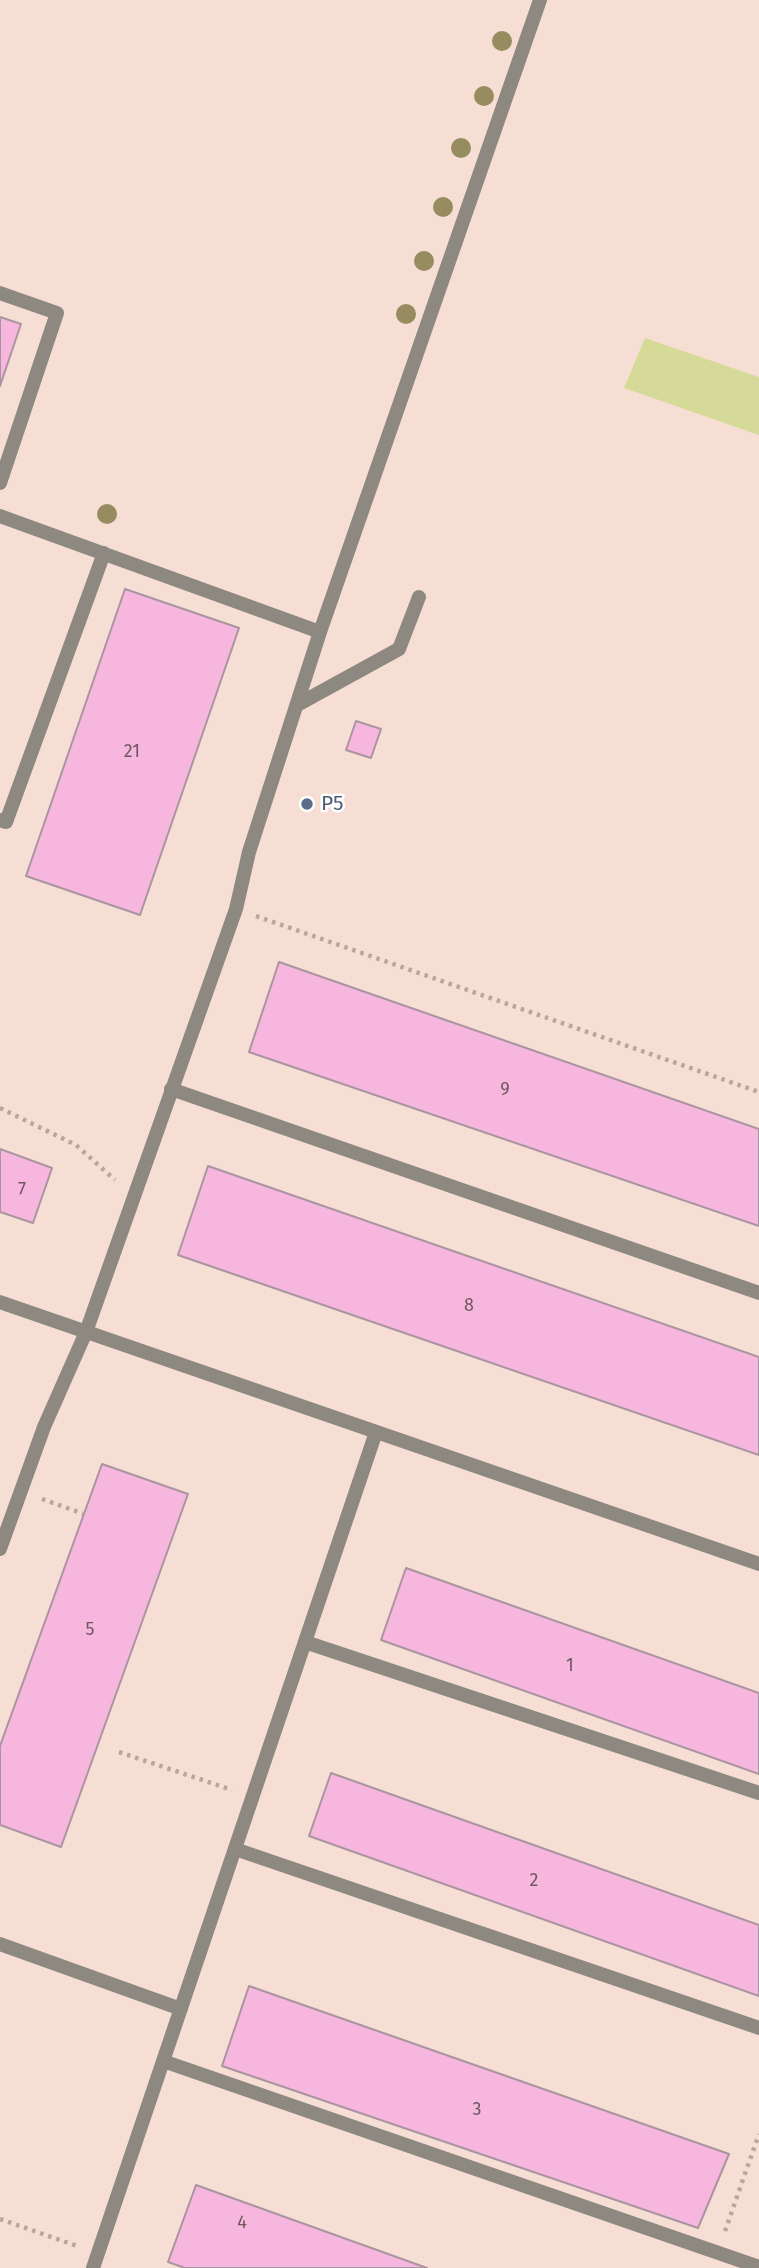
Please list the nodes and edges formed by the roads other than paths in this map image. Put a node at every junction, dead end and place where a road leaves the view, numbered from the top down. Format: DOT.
graph roads {
  1 [pos="540,0"];
  2 [pos="0,293"];
  3 [pos="0,483"];
  4 [pos="0,516"];
  5 [pos="104,553"];
  6 [pos="419,597"];
  7 [pos="320,632"];
  8 [pos="296,705"];
  9 [pos="0,820"];
  10 [pos="171,1089"];
  11 [pos="759,1293"];
  12 [pos="0,1302"];
  13 [pos="86,1332"];
  14 [pos="376,1432"];
  15 [pos="3,1529"];
  16 [pos="0,1549"];
  17 [pos="759,1564"];
  18 [pos="305,1642"];
  19 [pos="759,1793"];
  20 [pos="235,1849"];
  21 [pos="0,1944"];
  22 [pos="181,2009"];
  23 [pos="759,2028"];
  24 [pos="163,2061"];
  25 [pos="94,2264"];
  26 [pos="759,2267"];
  1 -- 7 [label="lane"];
  2 -- 3 [label="lane"];
  4 -- 5 [label="lane"];
  5 -- 7 [label="lane"];
  5 -- 9 [label="lane"];
  6 -- 8 [label="lane"];
  7 -- 8 [label="lane"];
  8 -- 10 [label="lane"];
  10 -- 11 [label="lane"];
  10 -- 13 [label="lane"];
  12 -- 13 [label="lane"];
  13 -- 14 [label="lane"];
  13 -- 15 [label="lane"];
  14 -- 17 [label="lane"];
  14 -- 18 [label="lane"];
  15 -- 16 [label="lane"];
  18 -- 19 [label="lane"];
  18 -- 20 [label="lane"];
  20 -- 22 [label="lane"];
  20 -- 23 [label="lane"];
  21 -- 22 [label="lane"];
  22 -- 24 [label="lane"];
  24 -- 25 [label="lane"];
  24 -- 26 [label="lane"];
}
